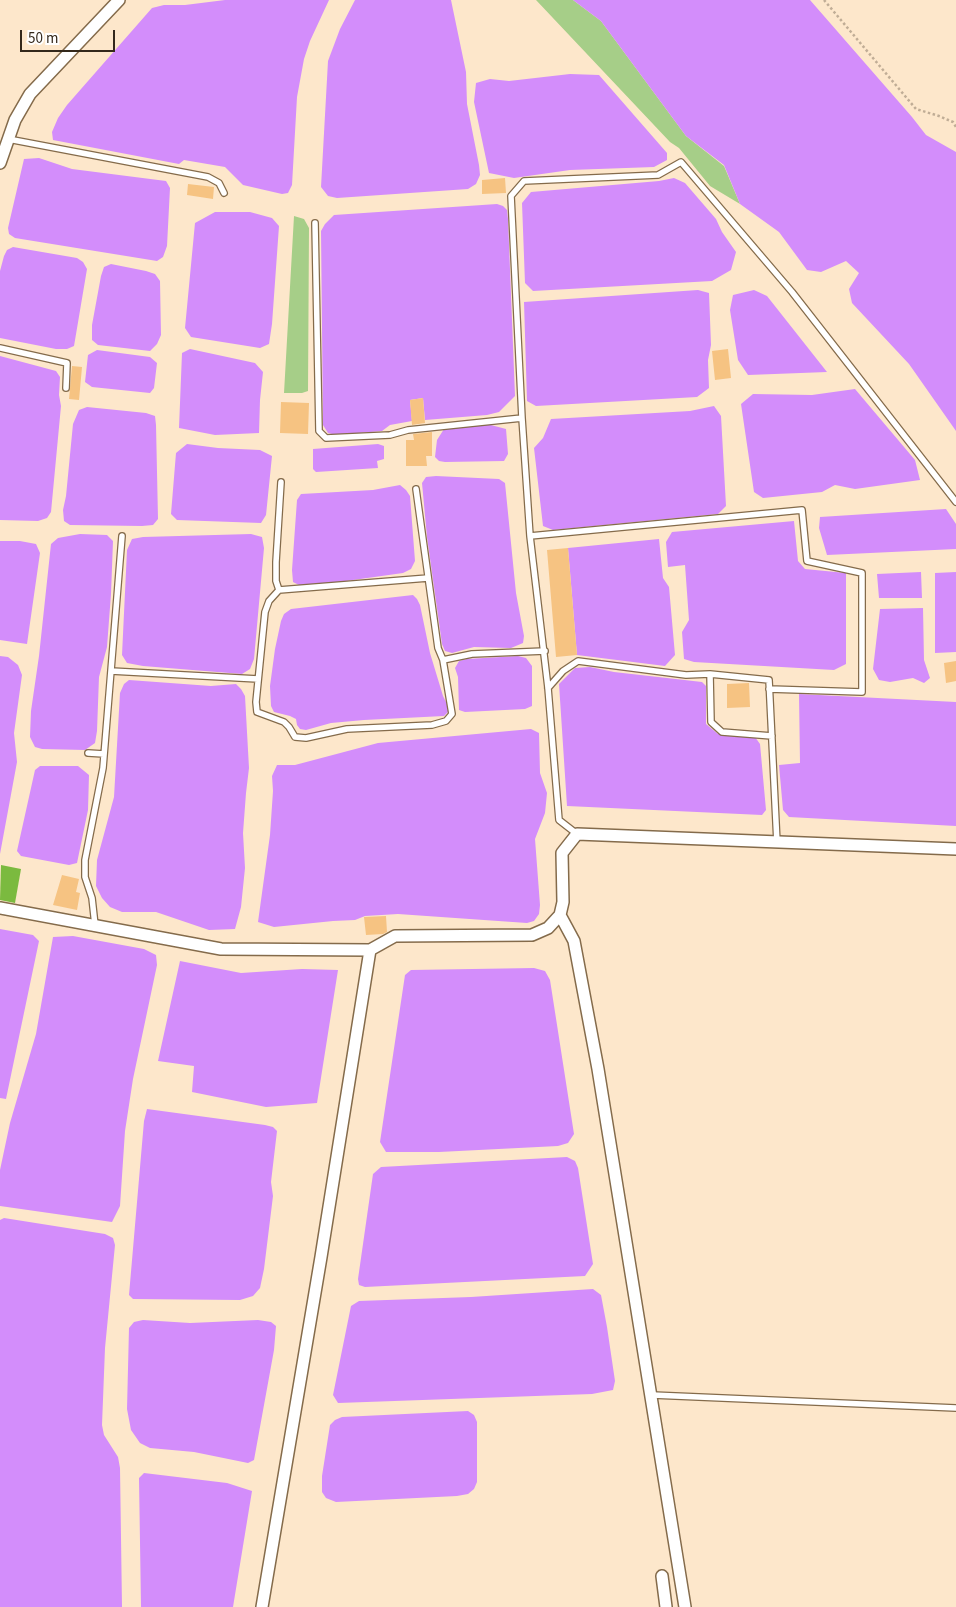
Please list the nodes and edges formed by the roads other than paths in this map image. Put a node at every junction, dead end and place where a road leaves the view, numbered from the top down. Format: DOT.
graph roads {
  1 [pos="119,0"];
  2 [pos="8,139"];
  3 [pos="0,163"];
  4 [pos="224,193"];
  5 [pos="315,223"];
  6 [pos="0,348"];
  7 [pos="66,388"];
  8 [pos="522,418"];
  9 [pos="282,482"];
  10 [pos="416,489"];
  11 [pos="956,502"];
  12 [pos="122,536"];
  13 [pos="530,536"];
  14 [pos="428,578"];
  15 [pos="279,590"];
  16 [pos="544,651"];
  17 [pos="443,660"];
  18 [pos="111,670"];
  19 [pos="710,674"];
  20 [pos="258,679"];
  21 [pos="548,688"];
  22 [pos="769,689"];
  23 [pos="772,736"];
  24 [pos="88,753"];
  25 [pos="104,754"];
  26 [pos="578,834"];
  27 [pos="777,843"];
  28 [pos="956,849"];
  29 [pos="0,908"];
  30 [pos="560,915"];
  31 [pos="95,925"];
  32 [pos="370,950"];
  33 [pos="652,1395"];
  34 [pos="956,1408"];
  35 [pos="662,1576"];
  36 [pos="262,1607"];
  37 [pos="666,1607"];
  38 [pos="685,1607"];
  1 -- 2 [label="street"];
  2 -- 3 [label="street"];
  2 -- 4 [label="lane"];
  5 -- 8 [label="lane"];
  6 -- 7 [label="lane"];
  8 -- 11 [label="lane"];
  8 -- 13 [label="lane"];
  9 -- 15 [label="lane"];
  10 -- 14 [label="lane"];
  12 -- 18 [label="lane"];
  13 -- 16 [label="lane"];
  13 -- 22 [label="lane"];
  14 -- 15 [label="lane"];
  14 -- 17 [label="lane"];
  15 -- 20 [label="lane"];
  16 -- 17 [label="lane"];
  16 -- 21 [label="lane"];
  17 -- 20 [label="lane"];
  18 -- 20 [label="lane"];
  18 -- 25 [label="lane"];
  19 -- 21 [label="lane"];
  19 -- 22 [label="lane"];
  19 -- 23 [label="lane"];
  21 -- 26 [label="lane"];
  22 -- 23 [label="lane"];
  23 -- 27 [label="lane"];
  24 -- 25 [label="lane"];
  25 -- 31 [label="lane"];
  26 -- 27 [label="street"];
  26 -- 30 [label="street"];
  27 -- 28 [label="street"];
  29 -- 31 [label="street"];
  30 -- 32 [label="street"];
  30 -- 33 [label="street"];
  31 -- 32 [label="street"];
  32 -- 36 [label="street"];
  33 -- 34 [label="lane"];
  33 -- 38 [label="street"];
  35 -- 37 [label="street"];
}
